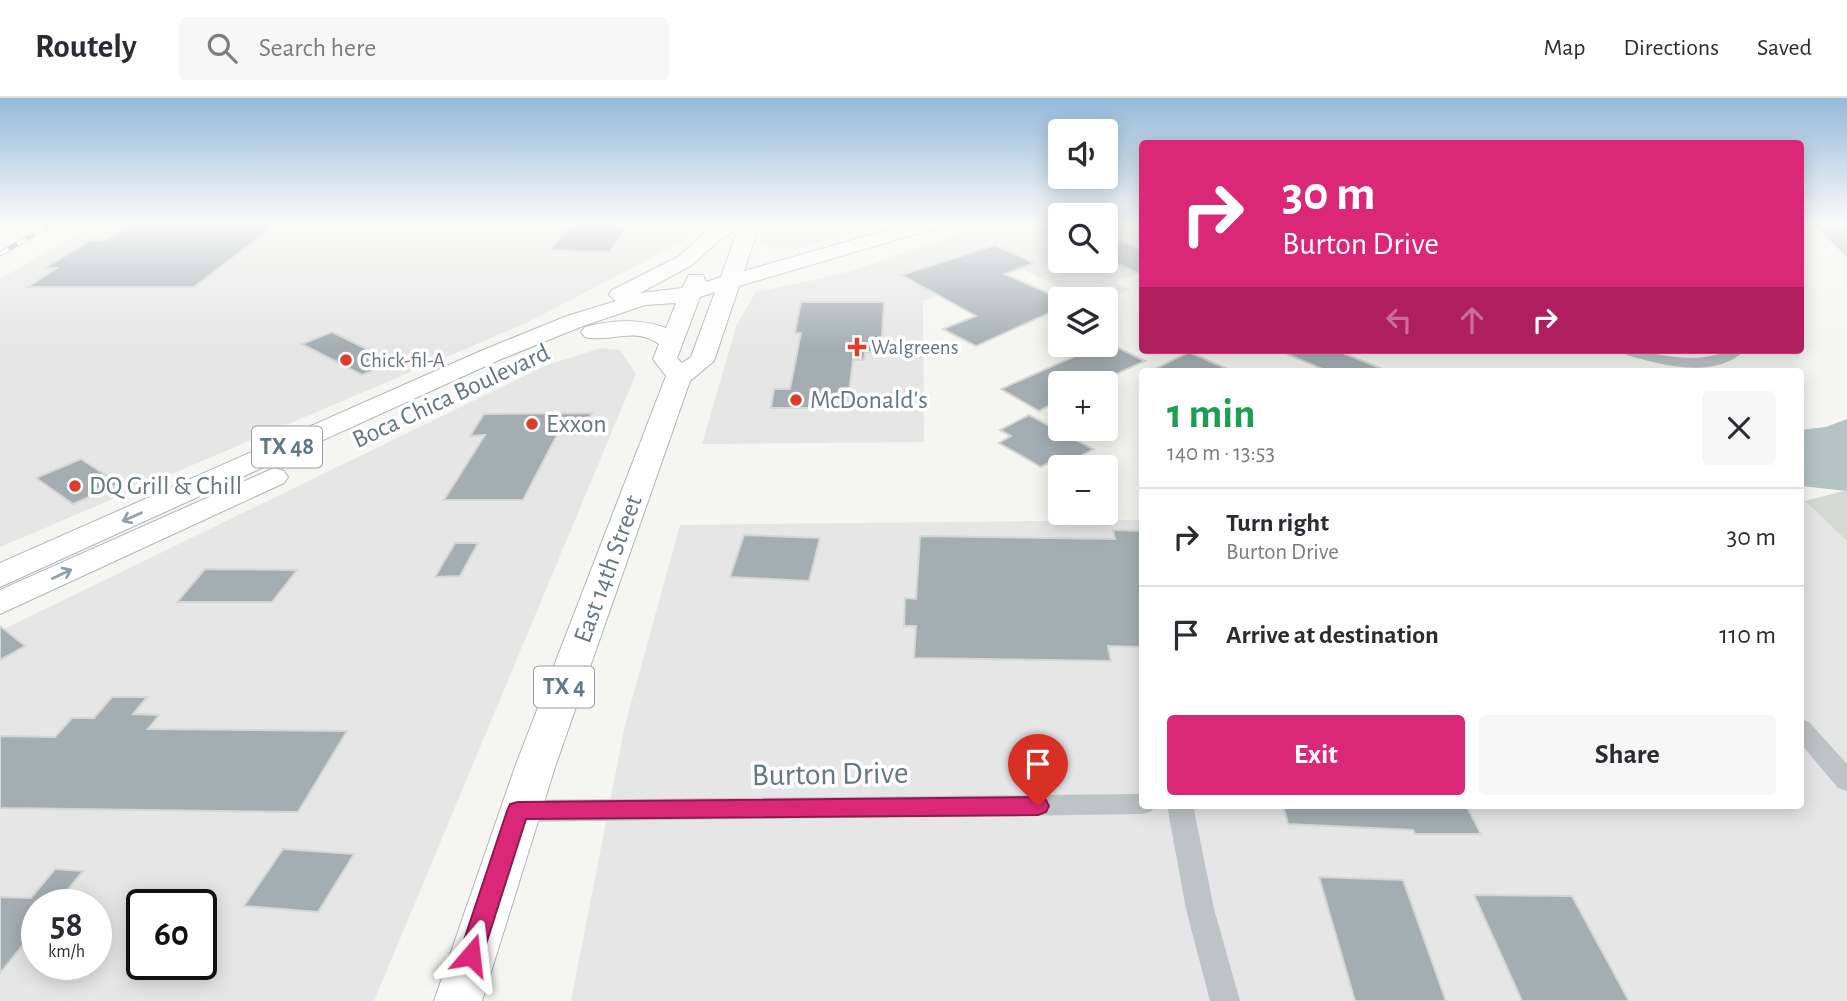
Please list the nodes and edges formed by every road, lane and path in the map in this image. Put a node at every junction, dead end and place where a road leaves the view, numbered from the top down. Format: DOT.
graph roads {
  1 [pos="679,264"];
  2 [pos="699,264"];
  3 [pos="743,264"];
  4 [pos="792,264"];
  5 [pos="808,264"];
  6 [pos="729,282"];
  7 [pos="682,295"];
  8 [pos="584,326"];
  9 [pos="713,330"];
  10 [pos="1642,354"];
  11 [pos="1732,354"];
  12 [pos="676,359"];
  13 [pos="0,576"];
  14 [pos="0,603"];
  15 [pos="1804,731"];
  16 [pos="1847,781"];
  17 [pos="1139,804"];
  18 [pos="1181,809"];
  19 [pos="518,811"];
  20 [pos="458,1001"];
  21 [pos="1225,1001"];
  1 -- 8 [label="main road, TX 48"];
  2 -- 7 [label="main road, East 14th Street"];
  3 -- 6 [label="main road, East 14th Street"];
  4 -- 6 [label="main road, Boca Chica Boulevard / TX 4"];
  5 -- 9 [label="main road, TX 4"];
  6 -- 7 [label="main road, Boca Chica Boulevard / TX 4"];
  6 -- 9 [label="main road, East 14th Street"];
  7 -- 8 [label="main road, Boca Chica Boulevard / TX 48"];
  7 -- 12 [label="main road, East 14th Street / TX 4"];
  8 -- 12 [label="main road"];
  8 -- 13 [label="main road, Boca Chica Boulevard / TX 48, one-way"];
  14 -- 8 [label="main road, Boca Chica Boulevard / TX 48, one-way"];
  9 -- 12 [label="main road, East 14th Street / TX 4"];
  10 -- 11 [label="street"];
  12 -- 19 [label="main road, East 14th Street / TX 4"];
  15 -- 16 [label="street"];
  17 -- 19 [label="street, Burton Drive"];
  18 -- 21 [label="street"];
  19 -- 20 [label="main road, East 14th Street / TX 4"];
}
